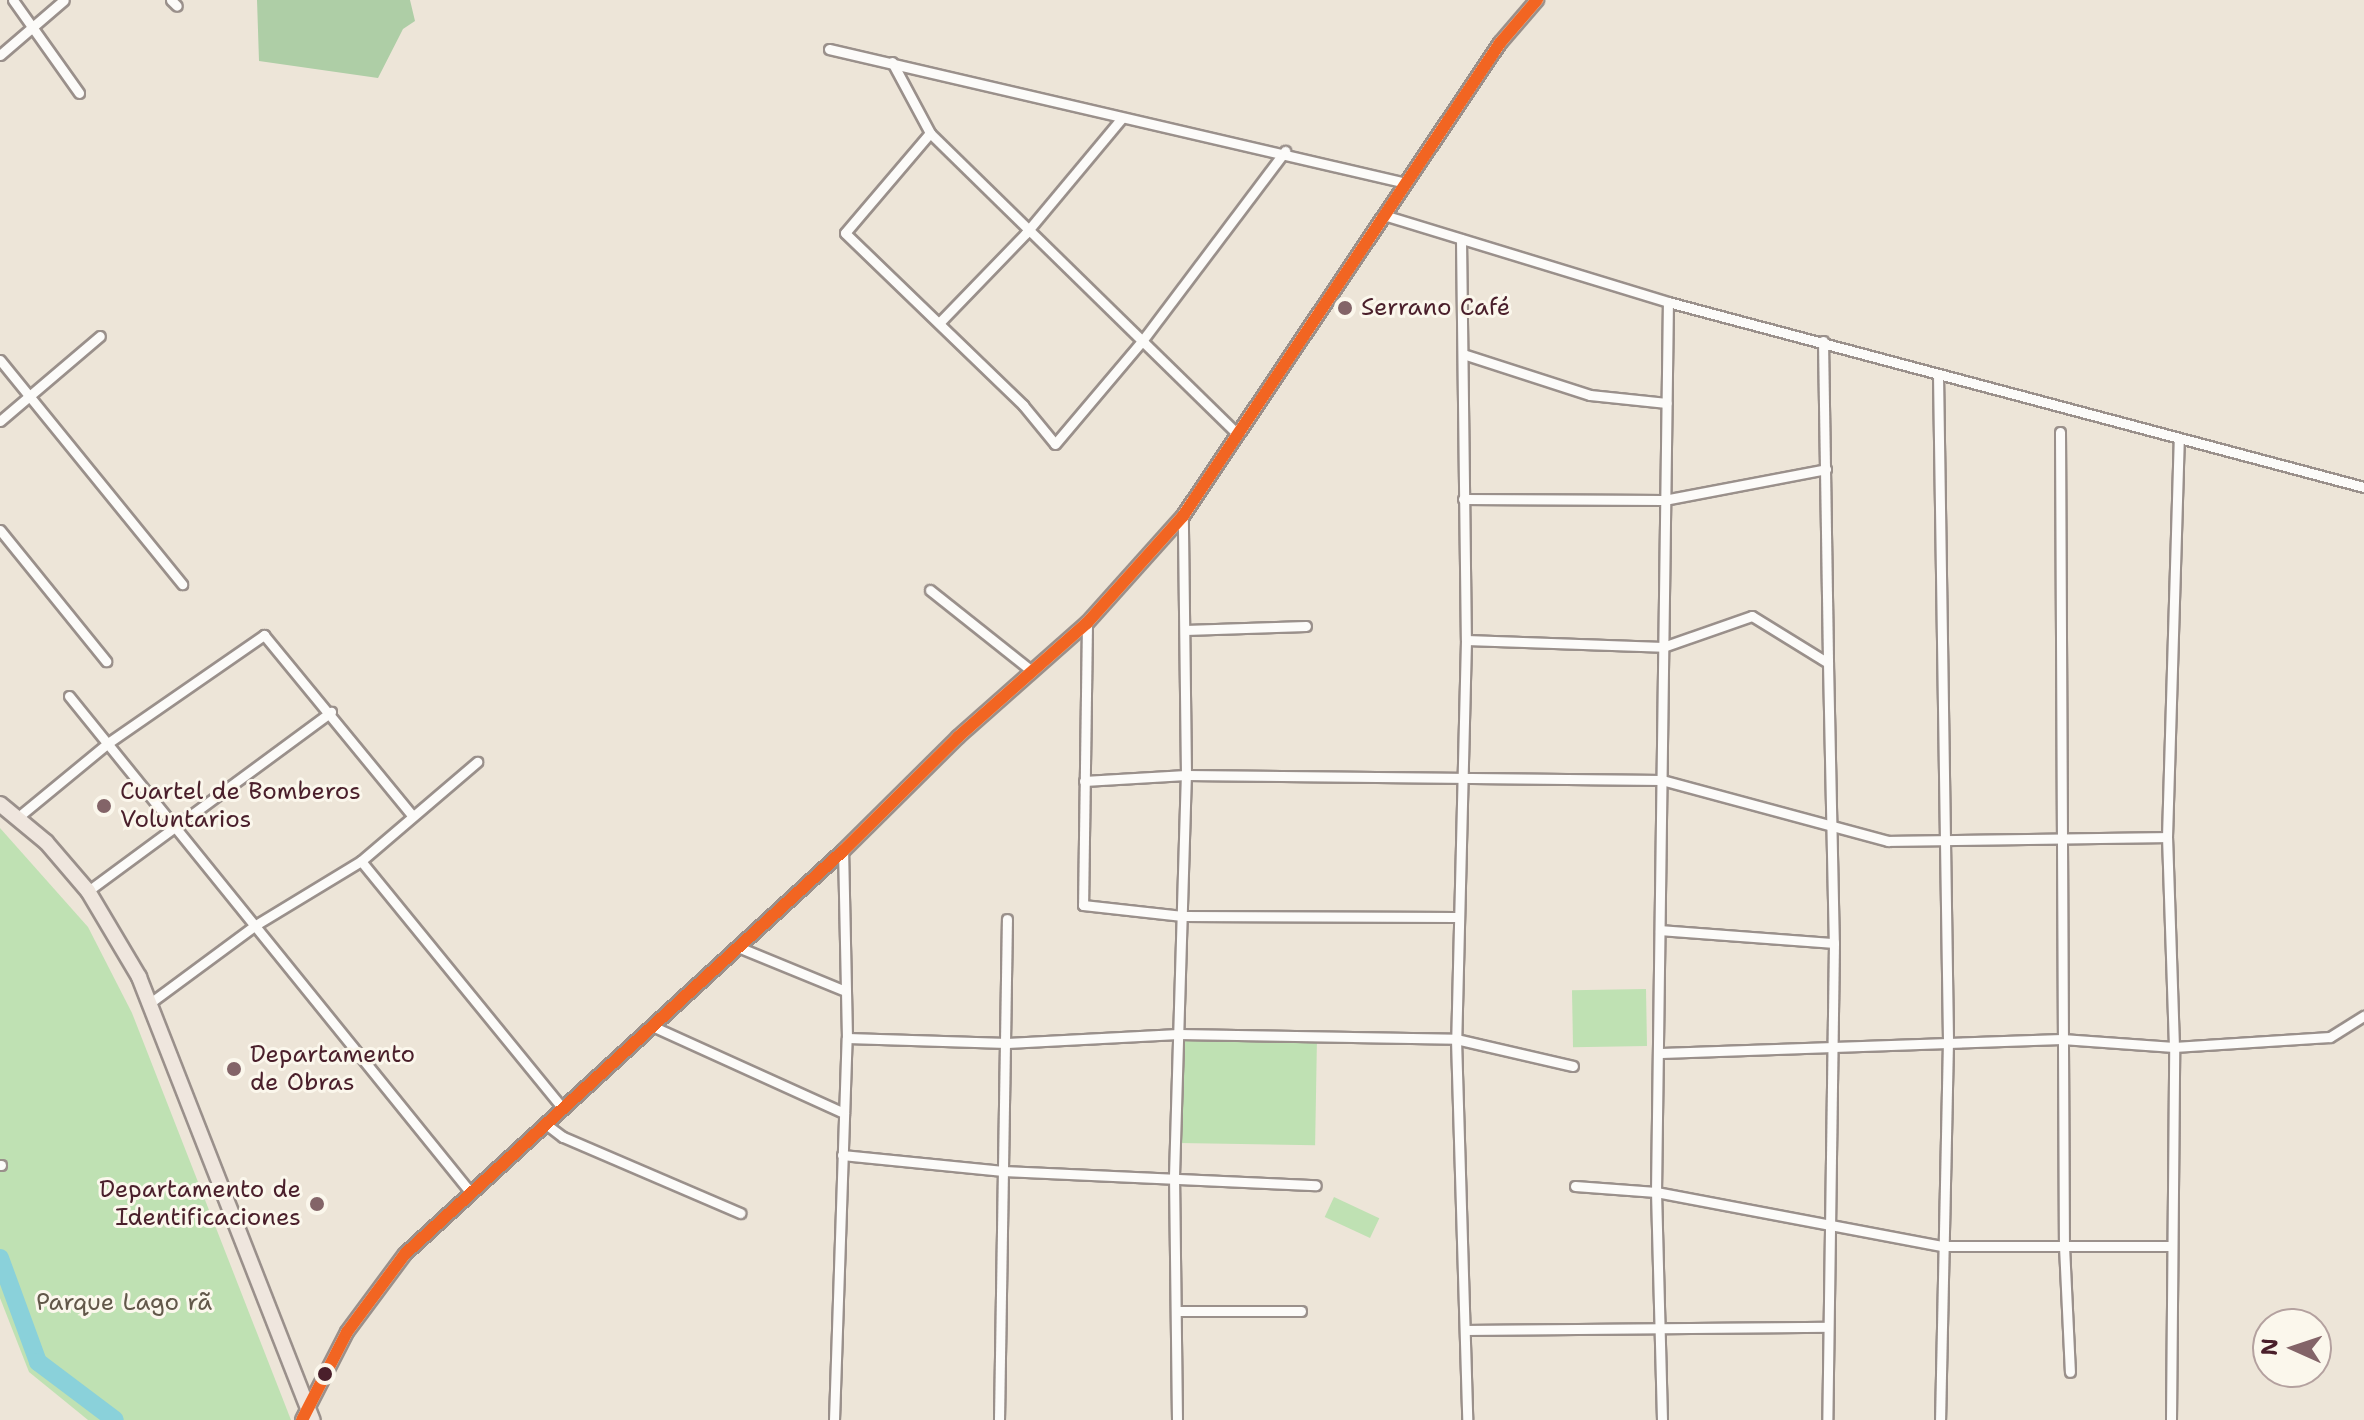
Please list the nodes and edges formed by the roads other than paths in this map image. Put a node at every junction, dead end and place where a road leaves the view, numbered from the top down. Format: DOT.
graph roads {
  1 [pos="13,0"];
  2 [pos="64,0"];
  3 [pos="1537,0"];
  4 [pos="32,27"];
  5 [pos="829,49"];
  6 [pos="0,55"];
  7 [pos="892,62"];
  8 [pos="79,93"];
  9 [pos="1121,119"];
  10 [pos="930,133"];
  11 [pos="1285,151"];
  12 [pos="1406,183"];
  13 [pos="1387,216"];
  14 [pos="1026,233"];
  15 [pos="1461,239"];
  16 [pos="1668,302"];
  17 [pos="940,322"];
  18 [pos="100,336"];
  19 [pos="1142,341"];
  20 [pos="1823,341"];
  21 [pos="1463,354"];
  22 [pos="0,360"];
  23 [pos="1938,374"];
  24 [pos="28,398"];
  25 [pos="1667,403"];
  26 [pos="0,421"];
  27 [pos="2060,432"];
  28 [pos="1236,433"];
  29 [pos="2179,438"];
  30 [pos="1826,469"];
  31 [pos="2364,487"];
  32 [pos="1463,499"];
  33 [pos="1664,500"];
  34 [pos="1183,516"];
  35 [pos="0,530"];
  36 [pos="182,584"];
  37 [pos="930,590"];
  38 [pos="1087,623"];
  39 [pos="1306,626"];
  40 [pos="1185,630"];
  41 [pos="1466,640"];
  42 [pos="1663,647"];
  43 [pos="106,661"];
  44 [pos="1828,663"];
  45 [pos="1032,671"];
  46 [pos="69,696"];
  47 [pos="331,712"];
  48 [pos="108,743"];
  49 [pos="477,762"];
  50 [pos="1186,775"];
  51 [pos="1662,780"];
  52 [pos="1084,781"];
  53 [pos="1463,781"];
  54 [pos="0,804"];
  55 [pos="412,815"];
  56 [pos="17,818"];
  57 [pos="1832,827"];
  58 [pos="172,828"];
  59 [pos="2062,836"];
  60 [pos="2167,837"];
  61 [pos="1945,838"];
  62 [pos="843,851"];
  63 [pos="361,861"];
  64 [pos="88,891"];
  65 [pos="1182,916"];
  66 [pos="1457,917"];
  67 [pos="1007,919"];
  68 [pos="254,926"];
  69 [pos="1660,930"];
  70 [pos="1834,943"];
  71 [pos="738,947"];
  72 [pos="843,990"];
  73 [pos="150,1003"];
  74 [pos="2364,1016"];
  75 [pos="652,1026"];
  76 [pos="1178,1034"];
  77 [pos="847,1038"];
  78 [pos="1456,1039"];
  79 [pos="2062,1039"];
  80 [pos="1948,1041"];
  81 [pos="1007,1043"];
  82 [pos="1833,1043"];
  83 [pos="2174,1047"];
  84 [pos="1661,1053"];
  85 [pos="1573,1066"];
  86 [pos="563,1109"];
  87 [pos="844,1113"];
  88 [pos="547,1125"];
  89 [pos="842,1155"];
  90 [pos="1003,1171"];
  91 [pos="1174,1176"];
  92 [pos="1316,1185"];
  93 [pos="1575,1186"];
  94 [pos="1656,1192"];
  95 [pos="471,1193"];
  96 [pos="740,1213"];
  97 [pos="1830,1225"];
  98 [pos="1943,1246"];
  99 [pos="2064,1246"];
  100 [pos="2172,1246"];
  101 [pos="1176,1311"];
  102 [pos="1301,1311"];
  103 [pos="1828,1327"];
  104 [pos="1659,1328"];
  105 [pos="1468,1330"];
  106 [pos="2070,1372"];
  107 [pos="308,1402"];
  108 [pos="302,1420"];
  109 [pos="313,1420"];
  110 [pos="834,1420"];
  111 [pos="999,1420"];
  112 [pos="1177,1420"];
  113 [pos="1467,1420"];
  114 [pos="1662,1420"];
  115 [pos="1827,1420"];
  116 [pos="1940,1420"];
  117 [pos="2171,1420"];
  1 -- 4 [label="street"];
  2 -- 4 [label="street"];
  3 -- 12 [label="street"];
  4 -- 6 [label="street"];
  4 -- 8 [label="street"];
  5 -- 7 [label="street"];
  7 -- 9 [label="street"];
  7 -- 10 [label="street"];
  9 -- 11 [label="street"];
  9 -- 14 [label="street"];
  10 -- 14 [label="street"];
  10 -- 17 [label="street"];
  11 -- 12 [label="street"];
  11 -- 19 [label="street"];
  12 -- 13 [label="street"];
  13 -- 15 [label="street"];
  13 -- 28 [label="street"];
  14 -- 17 [label="street"];
  14 -- 19 [label="street"];
  15 -- 16 [label="street"];
  15 -- 21 [label="street"];
  16 -- 20 [label="street"];
  16 -- 25 [label="street"];
  17 -- 19 [label="street"];
  18 -- 24 [label="street"];
  19 -- 28 [label="street"];
  20 -- 23 [label="street"];
  20 -- 30 [label="street"];
  21 -- 25 [label="street"];
  21 -- 32 [label="street"];
  22 -- 24 [label="street"];
  23 -- 29 [label="street"];
  23 -- 61 [label="street"];
  24 -- 26 [label="street"];
  24 -- 36 [label="street"];
  25 -- 33 [label="street"];
  27 -- 59 [label="street"];
  28 -- 34 [label="street"];
  29 -- 31 [label="street"];
  29 -- 60 [label="street"];
  30 -- 33 [label="street"];
  30 -- 44 [label="street"];
  32 -- 33 [label="street"];
  32 -- 41 [label="street"];
  33 -- 42 [label="street"];
  34 -- 38 [label="street"];
  34 -- 40 [label="street"];
  35 -- 43 [label="street"];
  37 -- 45 [label="street"];
  38 -- 45 [label="street"];
  38 -- 52 [label="street"];
  39 -- 40 [label="street"];
  40 -- 50 [label="street"];
  41 -- 42 [label="street"];
  41 -- 53 [label="street"];
  42 -- 44 [label="street"];
  42 -- 51 [label="street"];
  44 -- 57 [label="street"];
  45 -- 62 [label="street"];
  46 -- 48 [label="street"];
  47 -- 48 [label="street"];
  47 -- 55 [label="street"];
  47 -- 58 [label="street"];
  48 -- 56 [label="street"];
  48 -- 58 [label="street"];
  49 -- 55 [label="street"];
  50 -- 52 [label="street"];
  50 -- 53 [label="street"];
  50 -- 65 [label="street"];
  51 -- 53 [label="street"];
  51 -- 57 [label="street"];
  51 -- 69 [label="street"];
  52 -- 65 [label="street"];
  53 -- 66 [label="street"];
  54 -- 56 [label="main road"];
  55 -- 63 [label="street"];
  56 -- 64 [label="main road"];
  57 -- 61 [label="street"];
  57 -- 70 [label="street"];
  58 -- 64 [label="street"];
  58 -- 68 [label="street"];
  59 -- 60 [label="street"];
  59 -- 61 [label="street"];
  59 -- 79 [label="street"];
  60 -- 83 [label="street"];
  61 -- 80 [label="street"];
  62 -- 71 [label="street"];
  62 -- 72 [label="street"];
  63 -- 68 [label="street"];
  63 -- 86 [label="street"];
  64 -- 73 [label="main road"];
  65 -- 66 [label="street"];
  65 -- 76 [label="street"];
  66 -- 78 [label="street"];
  67 -- 81 [label="street"];
  68 -- 73 [label="street"];
  68 -- 95 [label="street"];
  69 -- 70 [label="street"];
  69 -- 84 [label="street"];
  70 -- 82 [label="street"];
  71 -- 72 [label="street"];
  71 -- 75 [label="street"];
  72 -- 77 [label="street"];
  73 -- 107 [label="main road"];
  74 -- 83 [label="street"];
  75 -- 86 [label="street"];
  75 -- 87 [label="street"];
  76 -- 78 [label="street"];
  76 -- 81 [label="street"];
  76 -- 91 [label="street"];
  77 -- 81 [label="street"];
  77 -- 87 [label="street"];
  78 -- 85 [label="street"];
  78 -- 105 [label="street"];
  79 -- 80 [label="street"];
  79 -- 83 [label="street"];
  79 -- 99 [label="street"];
  80 -- 82 [label="street"];
  80 -- 98 [label="street"];
  81 -- 90 [label="street"];
  82 -- 84 [label="street"];
  82 -- 97 [label="street"];
  83 -- 100 [label="street"];
  84 -- 94 [label="street"];
  86 -- 88 [label="street"];
  87 -- 89 [label="street"];
  88 -- 95 [label="street"];
  88 -- 96 [label="street"];
  89 -- 90 [label="street"];
  89 -- 110 [label="street"];
  90 -- 91 [label="street"];
  90 -- 111 [label="street"];
  91 -- 92 [label="street"];
  91 -- 101 [label="street"];
  93 -- 94 [label="street"];
  94 -- 97 [label="street"];
  94 -- 104 [label="street"];
  95 -- 107 [label="street"];
  97 -- 98 [label="street"];
  97 -- 103 [label="street"];
  98 -- 99 [label="street"];
  98 -- 116 [label="street"];
  99 -- 100 [label="street"];
  99 -- 106 [label="street"];
  100 -- 117 [label="street"];
  101 -- 102 [label="street"];
  101 -- 112 [label="street"];
  103 -- 104 [label="street"];
  103 -- 115 [label="street"];
  104 -- 105 [label="street"];
  104 -- 114 [label="street"];
  105 -- 113 [label="street"];
  107 -- 108 [label="street"];
  107 -- 109 [label="main road"];
}
